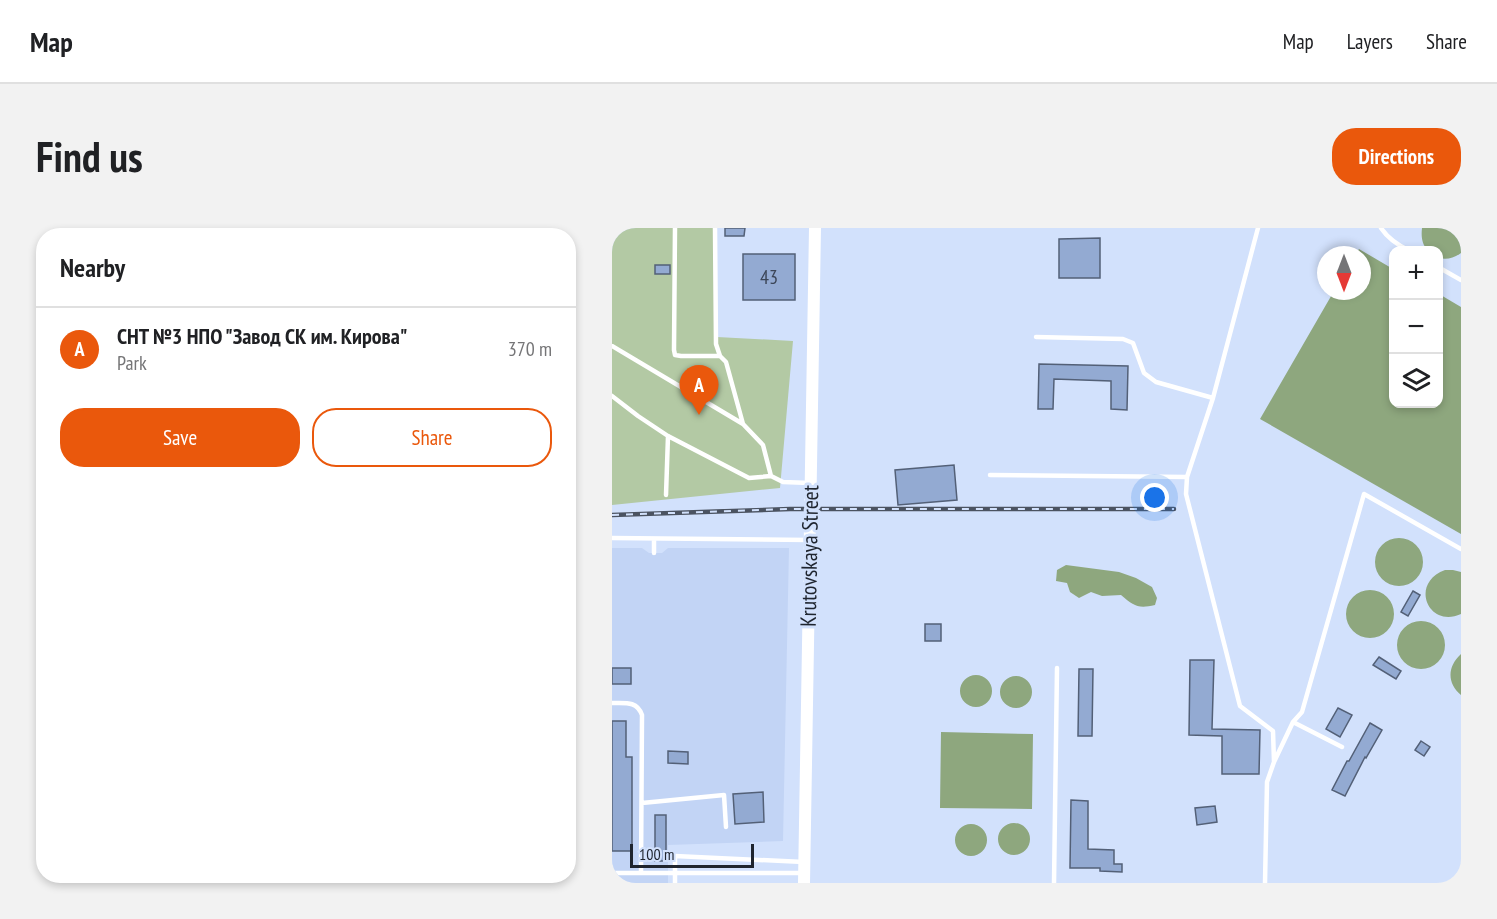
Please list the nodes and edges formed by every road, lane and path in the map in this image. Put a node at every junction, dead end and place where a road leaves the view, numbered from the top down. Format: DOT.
graph roads {
  1 [pos="675,228"];
  2 [pos="715,228"];
  3 [pos="815,228"];
  4 [pos="1258,228"];
  5 [pos="1381,228"];
  6 [pos="1400,246"];
  7 [pos="1443,270"];
  8 [pos="1461,280"];
  9 [pos="1036,337"];
  10 [pos="612,346"];
  11 [pos="720,356"];
  12 [pos="612,396"];
  13 [pos="1213,398"];
  14 [pos="743,424"];
  15 [pos="668,436"];
  16 [pos="990,475"];
  17 [pos="771,476"];
  18 [pos="1187,477"];
  19 [pos="810,483"];
  20 [pos="666,495"];
  21 [pos="612,538"];
  22 [pos="654,539"];
  23 [pos="810,540"];
  24 [pos="1461,549"];
  25 [pos="654,553"];
  26 [pos="1057,668"];
  27 [pos="612,703"];
  28 [pos="1293,722"];
  29 [pos="1342,747"];
  30 [pos="1274,762"];
  31 [pos="642,803"];
  32 [pos="726,828"];
  33 [pos="612,873"];
  34 [pos="641,873"];
  35 [pos="675,873"];
  36 [pos="804,873"];
  37 [pos="675,883"];
  38 [pos="1054,883"];
  39 [pos="1265,883"];
  1 -- 11 [label="lane"];
  2 -- 11 [label="lane"];
  3 -- 19 [label="street, Krutovskaya Street"];
  4 -- 13 [label="lane"];
  5 -- 6 [label="lane"];
  7 -- 8 [label="lane"];
  9 -- 13 [label="lane"];
  10 -- 14 [label="lane"];
  11 -- 14 [label="lane"];
  12 -- 15 [label="lane"];
  13 -- 18 [label="lane"];
  14 -- 17 [label="lane"];
  15 -- 17 [label="lane"];
  15 -- 20 [label="lane"];
  16 -- 18 [label="lane"];
  17 -- 19 [label="lane"];
  18 -- 30 [label="lane"];
  19 -- 23 [label="street, Krutovskaya Street"];
  21 -- 22 [label="lane"];
  22 -- 23 [label="lane"];
  22 -- 25 [label="lane"];
  23 -- 36 [label="street, Krutovskaya Street"];
  24 -- 28 [label="lane"];
  26 -- 38 [label="lane"];
  27 -- 31 [label="lane"];
  28 -- 29 [label="lane"];
  28 -- 30 [label="lane"];
  30 -- 39 [label="lane"];
  31 -- 32 [label="lane"];
  31 -- 34 [label="lane"];
  33 -- 34 [label="lane"];
  34 -- 35 [label="lane"];
  35 -- 36 [label="lane"];
  35 -- 36 [label="lane"];
  35 -- 37 [label="lane"];
}
